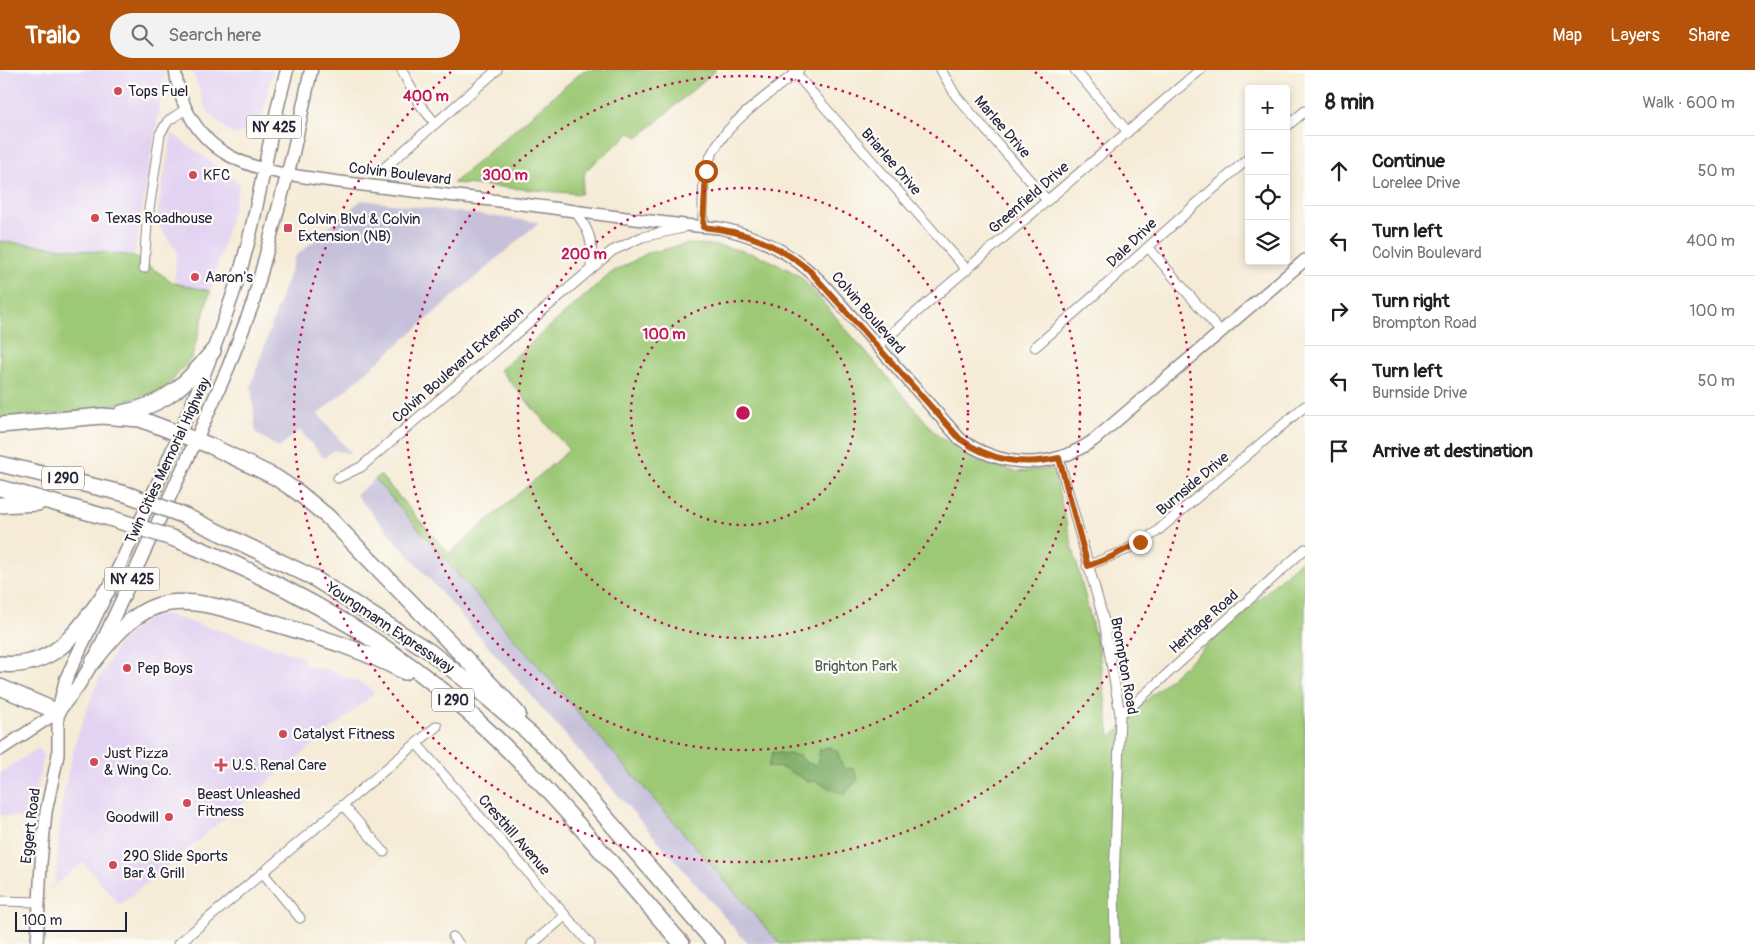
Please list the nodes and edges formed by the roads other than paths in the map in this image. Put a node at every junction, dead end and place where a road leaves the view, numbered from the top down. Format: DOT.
graph roads {
  1 [pos="175,70"];
  2 [pos="287,70"];
  3 [pos="311,70"];
  4 [pos="402,70"];
  5 [pos="497,70"];
  6 [pos="941,70"];
  7 [pos="1075,70"];
  8 [pos="1200,70"];
  9 [pos="797,72"];
  10 [pos="186,109"];
  11 [pos="1305,111"];
  12 [pos="435,123"];
  13 [pos="1290,124"];
  14 [pos="1128,132"];
  15 [pos="1245,162"];
  16 [pos="383,169"];
  17 [pos="264,170"];
  18 [pos="287,176"];
  19 [pos="1048,200"];
  20 [pos="574,210"];
  21 [pos="703,227"];
  22 [pos="1148,247"];
  23 [pos="1305,260"];
  24 [pos="592,267"];
  25 [pos="144,268"];
  26 [pos="967,270"];
  27 [pos="1221,332"];
  28 [pos="877,346"];
  29 [pos="1035,347"];
  30 [pos="213,351"];
  31 [pos="1305,406"];
  32 [pos="102,416"];
  33 [pos="0,425"];
  34 [pos="179,434"];
  35 [pos="196,440"];
  36 [pos="1059,458"];
  37 [pos="0,464"];
  38 [pos="338,478"];
  39 [pos="0,488"];
  40 [pos="0,505"];
  41 [pos="68,506"];
  42 [pos="1305,549"];
  43 [pos="1088,566"];
  44 [pos="107,591"];
  45 [pos="93,662"];
  46 [pos="0,664"];
  47 [pos="0,687"];
  48 [pos="443,692"];
  49 [pos="58,712"];
  50 [pos="1120,714"];
  51 [pos="438,726"];
  52 [pos="541,742"];
  53 [pos="417,744"];
  54 [pos="0,750"];
  55 [pos="344,805"];
  56 [pos="384,852"];
  57 [pos="263,873"];
  58 [pos="0,901"];
  59 [pos="38,902"];
  60 [pos="566,916"];
  61 [pos="300,918"];
  62 [pos="185,942"];
  63 [pos="38,944"];
  64 [pos="532,944"];
  65 [pos="590,944"];
  66 [pos="682,944"];
  67 [pos="716,944"];
  68 [pos="1115,944"];
  1 -- 10 [label="street, Colvin Boulevard"];
  2 -- 17 [label="main road, Twin Cities Memorial Highway / NY 425"];
  3 -- 18 [label="main road, Twin Cities Memorial Highway / NY 425"];
  4 -- 12 [label="street"];
  5 -- 12 [label="street"];
  6 -- 19 [label="street, Marlee Drive"];
  7 -- 14 [label="street"];
  8 -- 14 [label="street, Greenfield Drive"];
  9 -- 21 [label="street"];
  9 -- 26 [label="street, Briarlee Drive"];
  10 -- 17 [label="street, Colvin Boulevard"];
  10 -- 25 [label="street"];
  11 -- 13 [label="street"];
  12 -- 16 [label="street"];
  14 -- 19 [label="street, Greenfield Drive"];
  15 -- 22 [label="street, Dale Drive"];
  17 -- 18 [label="street, Colvin Boulevard"];
  17 -- 30 [label="main road, Twin Cities Memorial Highway / NY 425"];
  18 -- 20 [label="street, Colvin Boulevard"];
  18 -- 35 [label="main road, Twin Cities Memorial Highway / NY 425"];
  19 -- 26 [label="street, Greenfield Drive"];
  20 -- 21 [label="street, Colvin Boulevard"];
  20 -- 24 [label="street"];
  21 -- 24 [label="street, Colvin Boulevard Extension"];
  21 -- 28 [label="street, Colvin Boulevard"];
  22 -- 27 [label="street"];
  22 -- 29 [label="street, Dale Drive"];
  23 -- 27 [label="street, Colvin Boulevard"];
  24 -- 38 [label="street, Colvin Boulevard Extension"];
  26 -- 28 [label="street, Greenfield Drive"];
  27 -- 36 [label="street, Colvin Boulevard"];
  28 -- 36 [label="street, Colvin Boulevard"];
  30 -- 32 [label="highway"];
  30 -- 34 [label="main road, Twin Cities Memorial Highway / NY 425"];
  31 -- 43 [label="street, Burnside Drive"];
  32 -- 33 [label="highway"];
  32 -- 34 [label="highway"];
  34 -- 35 [label="highway"];
  34 -- 44 [label="main road, Twin Cities Memorial Highway / NY 425"];
  35 -- 45 [label="main road, Twin Cities Memorial Highway / NY 425"];
  35 -- 52 [label="highway"];
  36 -- 43 [label="street, Brompton Road"];
  37 -- 52 [label="highway, Youngmann Expressway / I 290, bridge"];
  39 -- 41 [label="highway, Youngmann Expressway / I 290"];
  40 -- 41 [label="highway"];
  41 -- 48 [label="highway, Youngmann Expressway / I 290, bridge"];
  42 -- 50 [label="street, Heritage Road"];
  43 -- 50 [label="street, Brompton Road"];
  44 -- 46 [label="highway"];
  44 -- 49 [label="main road, Twin Cities Memorial Highway"];
  45 -- 48 [label="highway"];
  45 -- 49 [label="main road, Twin Cities Memorial Highway / NY 425"];
  47 -- 49 [label="highway"];
  48 -- 66 [label="highway, Youngmann Expressway / I 290"];
  49 -- 54 [label="street"];
  49 -- 59 [label="street, Eggert Road"];
  50 -- 68 [label="street, Brompton Road"];
  51 -- 53 [label="street"];
  52 -- 67 [label="highway, Youngmann Expressway / I 290"];
  53 -- 55 [label="street"];
  53 -- 60 [label="street, Cresthill Avenue"];
  55 -- 56 [label="street"];
  55 -- 57 [label="street"];
  57 -- 61 [label="street"];
  57 -- 62 [label="street"];
  58 -- 59 [label="street"];
  59 -- 63 [label="street, Eggert Road"];
  60 -- 64 [label="street"];
  60 -- 65 [label="street, Cresthill Avenue"];
}
